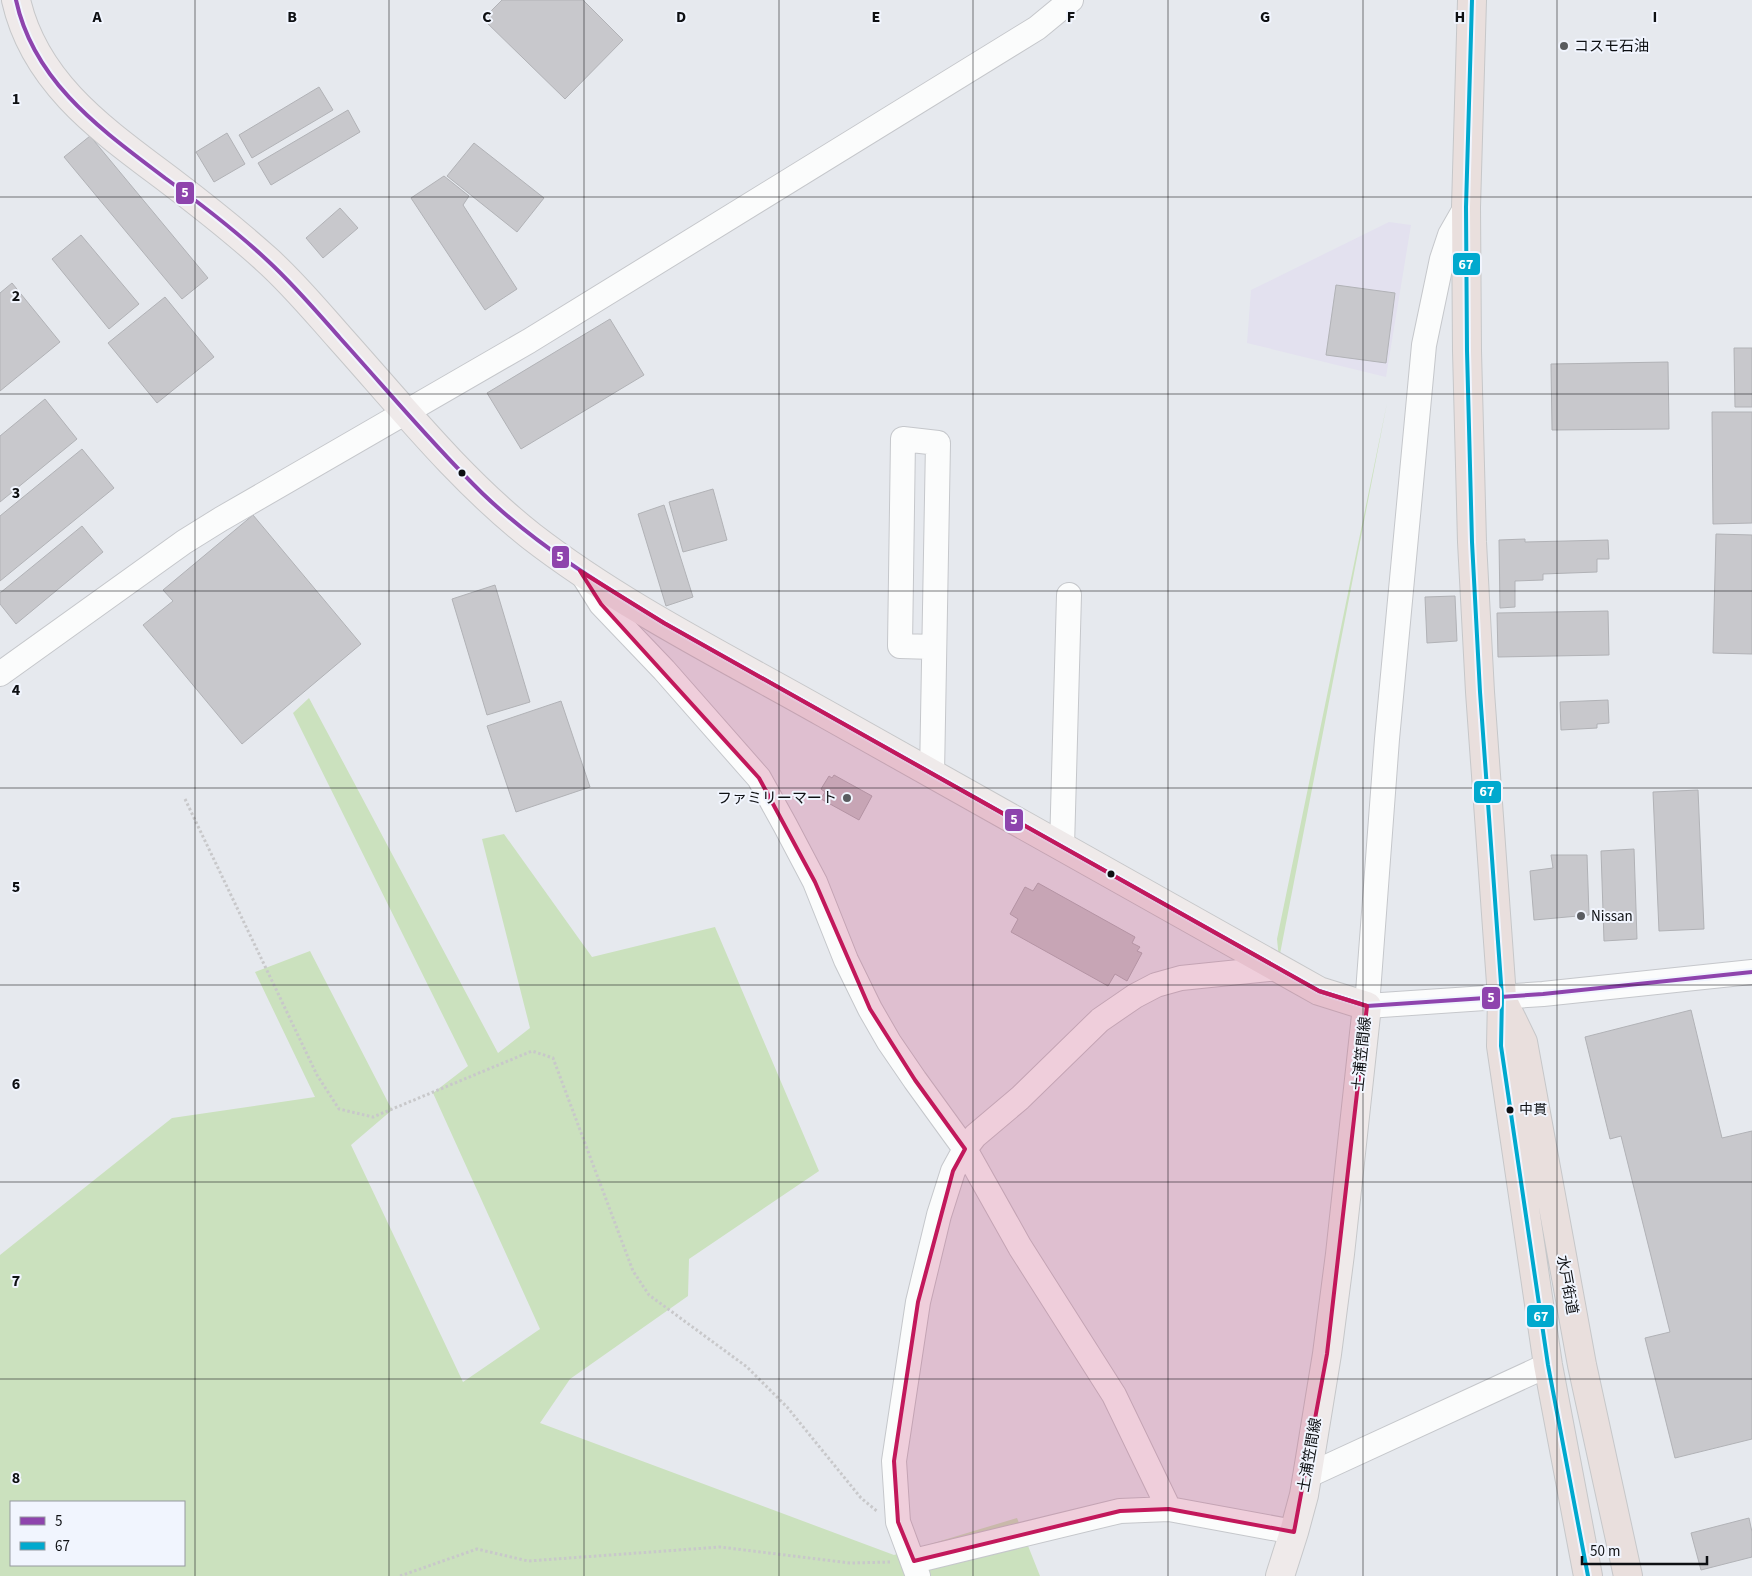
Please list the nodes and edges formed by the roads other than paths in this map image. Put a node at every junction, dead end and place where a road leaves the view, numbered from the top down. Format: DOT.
graph roads {
  1 [pos="16,0"];
  2 [pos="1071,0"];
  3 [pos="1472,0"];
  4 [pos="1466,207"];
  5 [pos="406,412"];
  6 [pos="580,571"];
  7 [pos="1069,595"];
  8 [pos="934,647"];
  9 [pos="0,674"];
  10 [pos="932,774"];
  11 [pos="1062,847"];
  12 [pos="1278,968"];
  13 [pos="1752,972"];
  14 [pos="1502,996"];
  15 [pos="1367,1006"];
  16 [pos="965,1149"];
  17 [pos="1548,1365"];
  18 [pos="1307,1476"];
  19 [pos="1169,1509"];
  20 [pos="1294,1532"];
  21 [pos="916,1569"];
  22 [pos="1280,1576"];
  23 [pos="1588,1576"];
  24 [pos="1628,1576"];
  1 -- 5 [label="main road, 土浦笠間線"];
  2 -- 5 [label="street"];
  3 -- 4 [label="highway, 水戸街道"];
  4 -- 14 [label="highway, 水戸街道"];
  4 -- 15 [label="street"];
  5 -- 6 [label="main road, 土浦笠間線"];
  5 -- 9 [label="street"];
  6 -- 10 [label="main road, 土浦笠間線"];
  6 -- 16 [label="street"];
  7 -- 11 [label="street"];
  8 -- 8 [label="street"];
  8 -- 10 [label="street"];
  10 -- 11 [label="main road, 土浦笠間線"];
  11 -- 12 [label="main road, 土浦笠間線"];
  12 -- 15 [label="main road, 土浦笠間線"];
  12 -- 16 [label="street"];
  13 -- 14 [label="street"];
  14 -- 15 [label="street"];
  14 -- 17 [label="highway, 水戸街道"];
  14 -- 24 [label="highway, 水戸街道"];
  15 -- 18 [label="main road, 土浦笠間線"];
  16 -- 19 [label="street"];
  16 -- 21 [label="street"];
  17 -- 18 [label="street"];
  17 -- 23 [label="highway, 水戸街道"];
  18 -- 20 [label="main road, 土浦笠間線"];
  19 -- 20 [label="street"];
  19 -- 21 [label="street"];
  20 -- 22 [label="main road, 土浦笠間線"];
}
